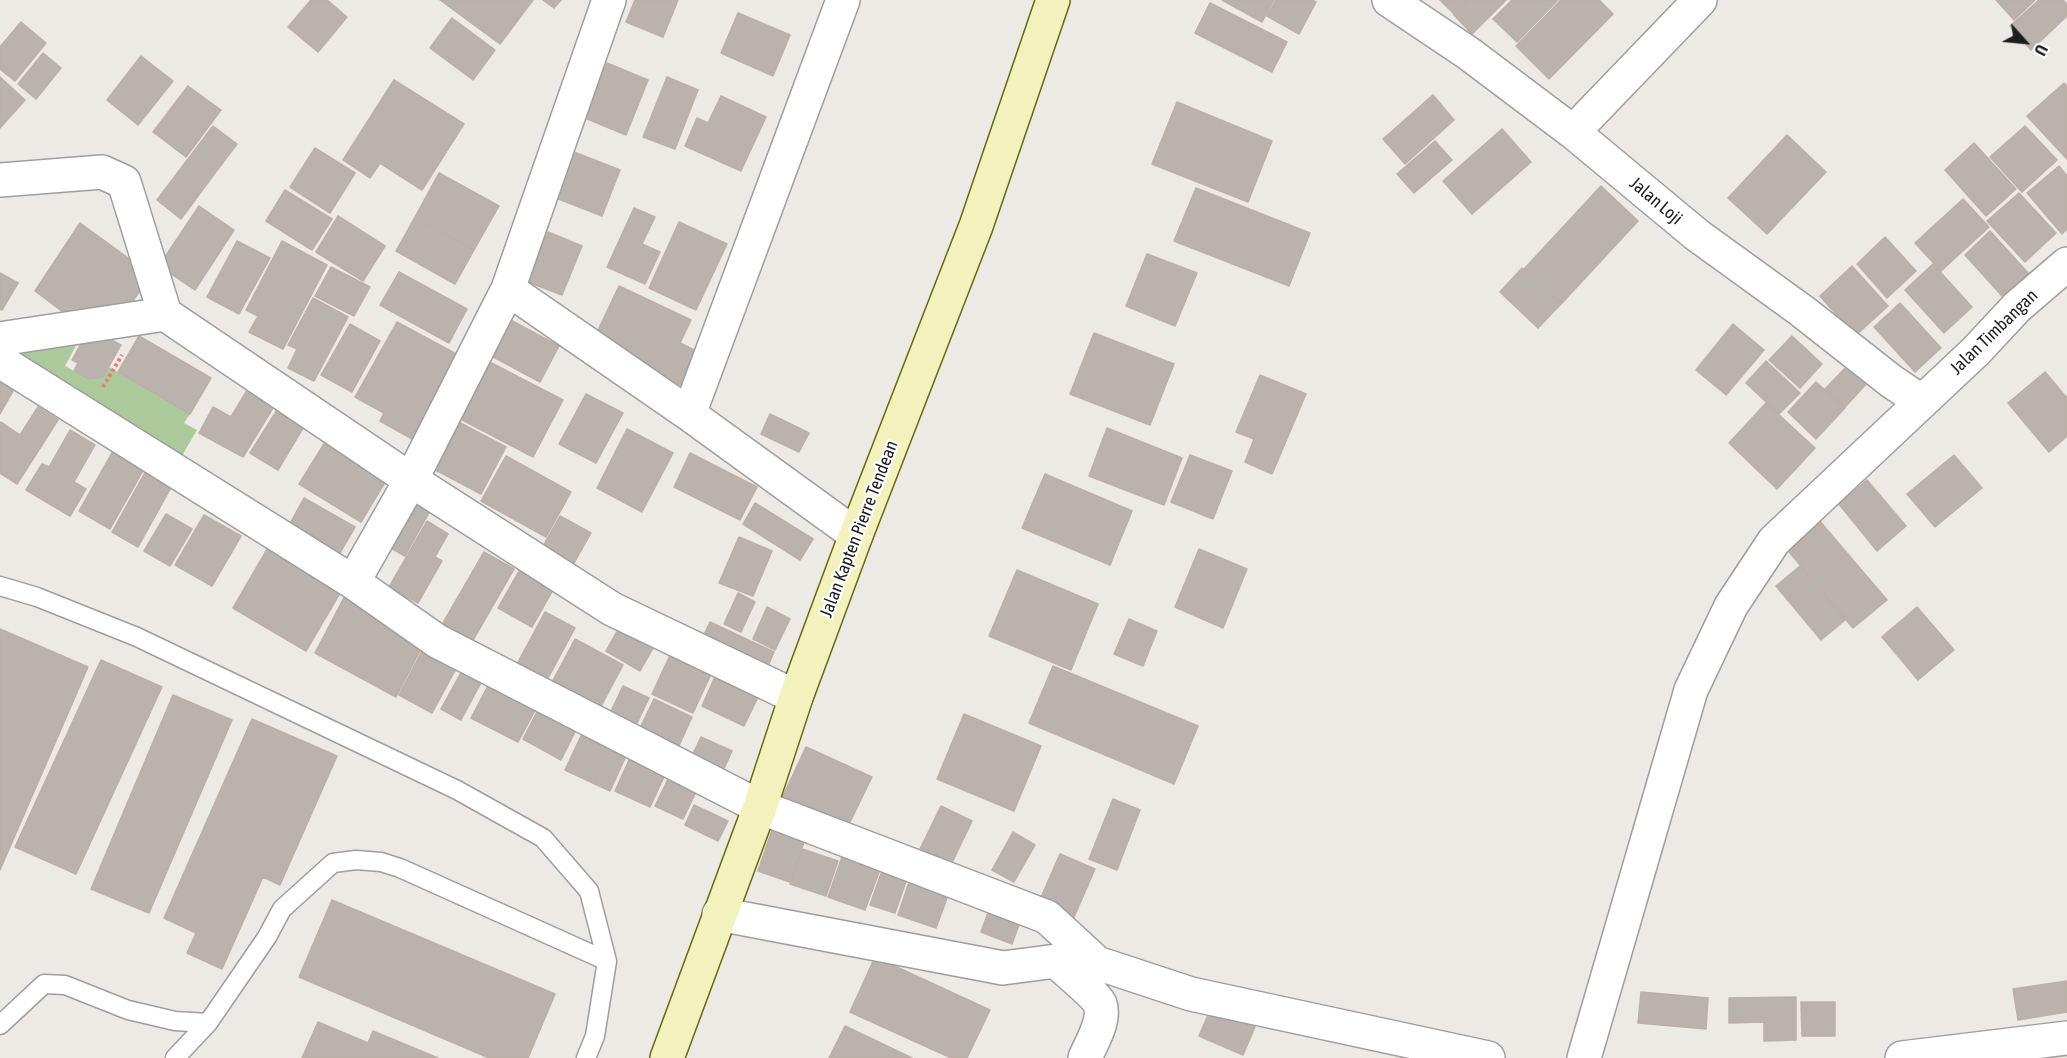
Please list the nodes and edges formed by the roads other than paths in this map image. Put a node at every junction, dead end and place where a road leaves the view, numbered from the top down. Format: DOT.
graph roads {
  1 [pos="609,0"];
  2 [pos="843,0"];
  3 [pos="1053,0"];
  4 [pos="1389,0"];
  5 [pos="1700,0"];
  6 [pos="1573,132"];
  7 [pos="0,180"];
  8 [pos="2067,264"];
  9 [pos="508,289"];
  10 [pos="154,316"];
  11 [pos="0,339"];
  12 [pos="0,361"];
  13 [pos="1922,402"];
  14 [pos="689,414"];
  15 [pos="411,480"];
  16 [pos="856,536"];
  17 [pos="354,582"];
  18 [pos="0,586"];
  19 [pos="796,697"];
  20 [pos="760,807"];
  21 [pos="719,914"];
  22 [pos="607,961"];
  23 [pos="1056,961"];
  24 [pos="1097,963"];
  25 [pos="208,1023"];
  26 [pos="0,1024"];
  27 [pos="2067,1038"];
  28 [pos="175,1058"];
  29 [pos="586,1058"];
  30 [pos="667,1058"];
  31 [pos="1085,1058"];
  32 [pos="1488,1058"];
  33 [pos="1584,1058"];
  34 [pos="1902,1058"];
  1 -- 9 [label="street"];
  2 -- 14 [label="street"];
  3 -- 16 [label="main road, Jalan Kapten Pierre Tendean"];
  4 -- 6 [label="street, Jalan Loji"];
  5 -- 6 [label="street"];
  6 -- 13 [label="street, Jalan Loji"];
  7 -- 10 [label="street"];
  8 -- 13 [label="street, Jalan Timbangan"];
  9 -- 14 [label="street"];
  9 -- 15 [label="street"];
  10 -- 11 [label="street"];
  10 -- 15 [label="street"];
  12 -- 17 [label="street"];
  13 -- 33 [label="street, Jalan Timbangan"];
  14 -- 16 [label="street"];
  15 -- 17 [label="street"];
  15 -- 19 [label="street"];
  16 -- 19 [label="main road, Jalan Kapten Pierre Tendean"];
  17 -- 20 [label="street"];
  18 -- 22 [label="lane"];
  19 -- 20 [label="main road, Jalan Kapten Pierre Tendean"];
  20 -- 21 [label="main road, Jalan Kapten Pierre Tendean"];
  20 -- 24 [label="street"];
  21 -- 23 [label="street"];
  21 -- 30 [label="main road, Jalan Kapten Pierre Tendean"];
  22 -- 25 [label="lane"];
  22 -- 29 [label="lane"];
  23 -- 24 [label="street"];
  23 -- 31 [label="street"];
  24 -- 32 [label="street"];
  25 -- 26 [label="lane"];
  25 -- 28 [label="lane"];
  27 -- 34 [label="street"];
}
